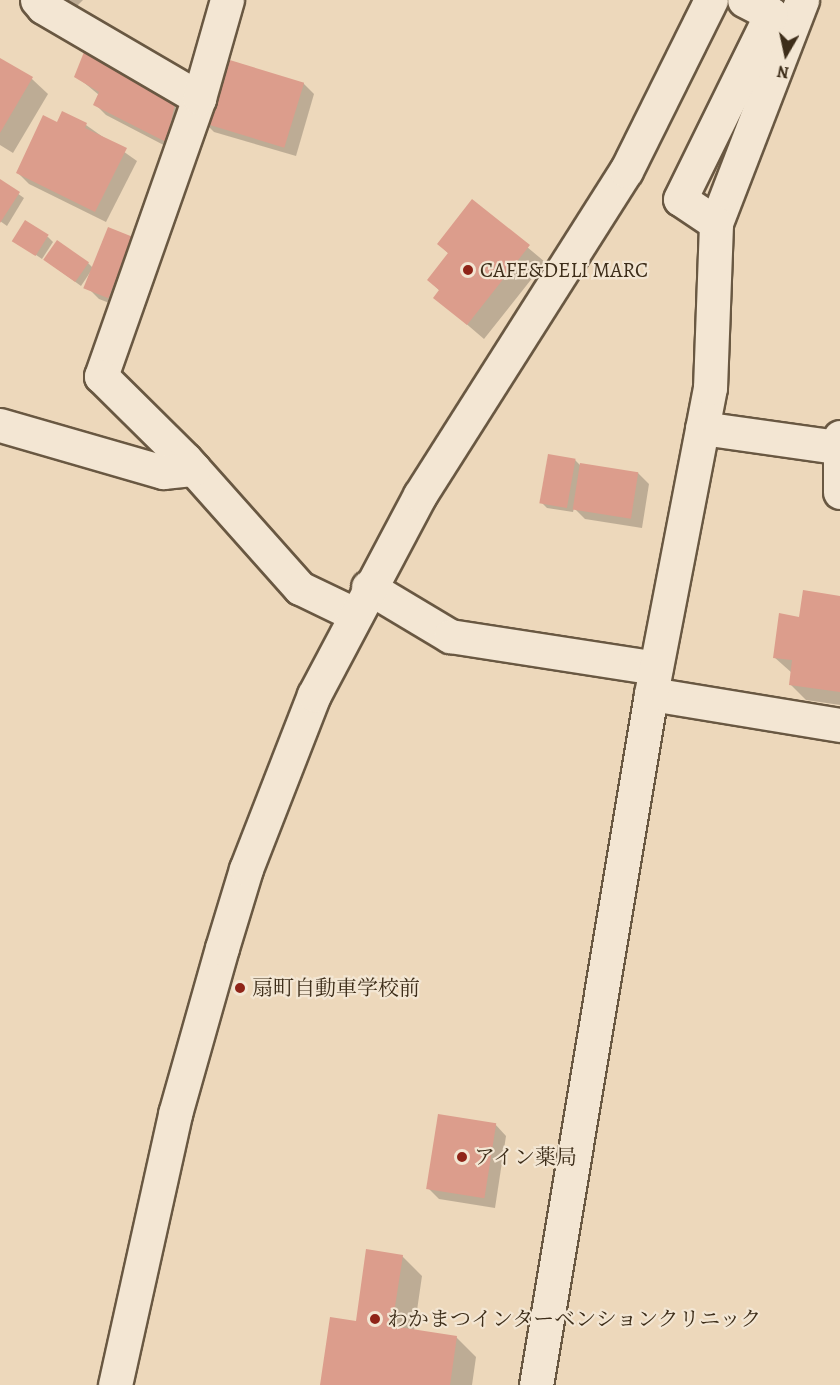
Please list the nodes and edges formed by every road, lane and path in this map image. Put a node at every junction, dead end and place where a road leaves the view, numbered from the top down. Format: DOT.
graph roads {
  1 [pos="37,0"];
  2 [pos="227,0"];
  3 [pos="711,0"];
  4 [pos="744,0"];
  5 [pos="802,0"];
  6 [pos="199,99"];
  7 [pos="716,223"];
  8 [pos="0,425"];
  9 [pos="702,428"];
  10 [pos="839,442"];
  11 [pos="194,469"];
  12 [pos="840,492"];
  13 [pos="362,601"];
  14 [pos="653,681"];
  15 [pos="840,725"];
  16 [pos="115,1385"];
  17 [pos="536,1385"];
  1 -- 6 [label="street"];
  2 -- 6 [label="street"];
  3 -- 13 [label="street"];
  4 -- 7 [label="street"];
  5 -- 7 [label="street"];
  6 -- 11 [label="street"];
  7 -- 9 [label="street"];
  8 -- 11 [label="street"];
  9 -- 10 [label="street"];
  9 -- 14 [label="street"];
  10 -- 12 [label="street"];
  11 -- 13 [label="street"];
  13 -- 14 [label="street"];
  13 -- 16 [label="street"];
  14 -- 15 [label="street"];
  14 -- 17 [label="street"];
}
